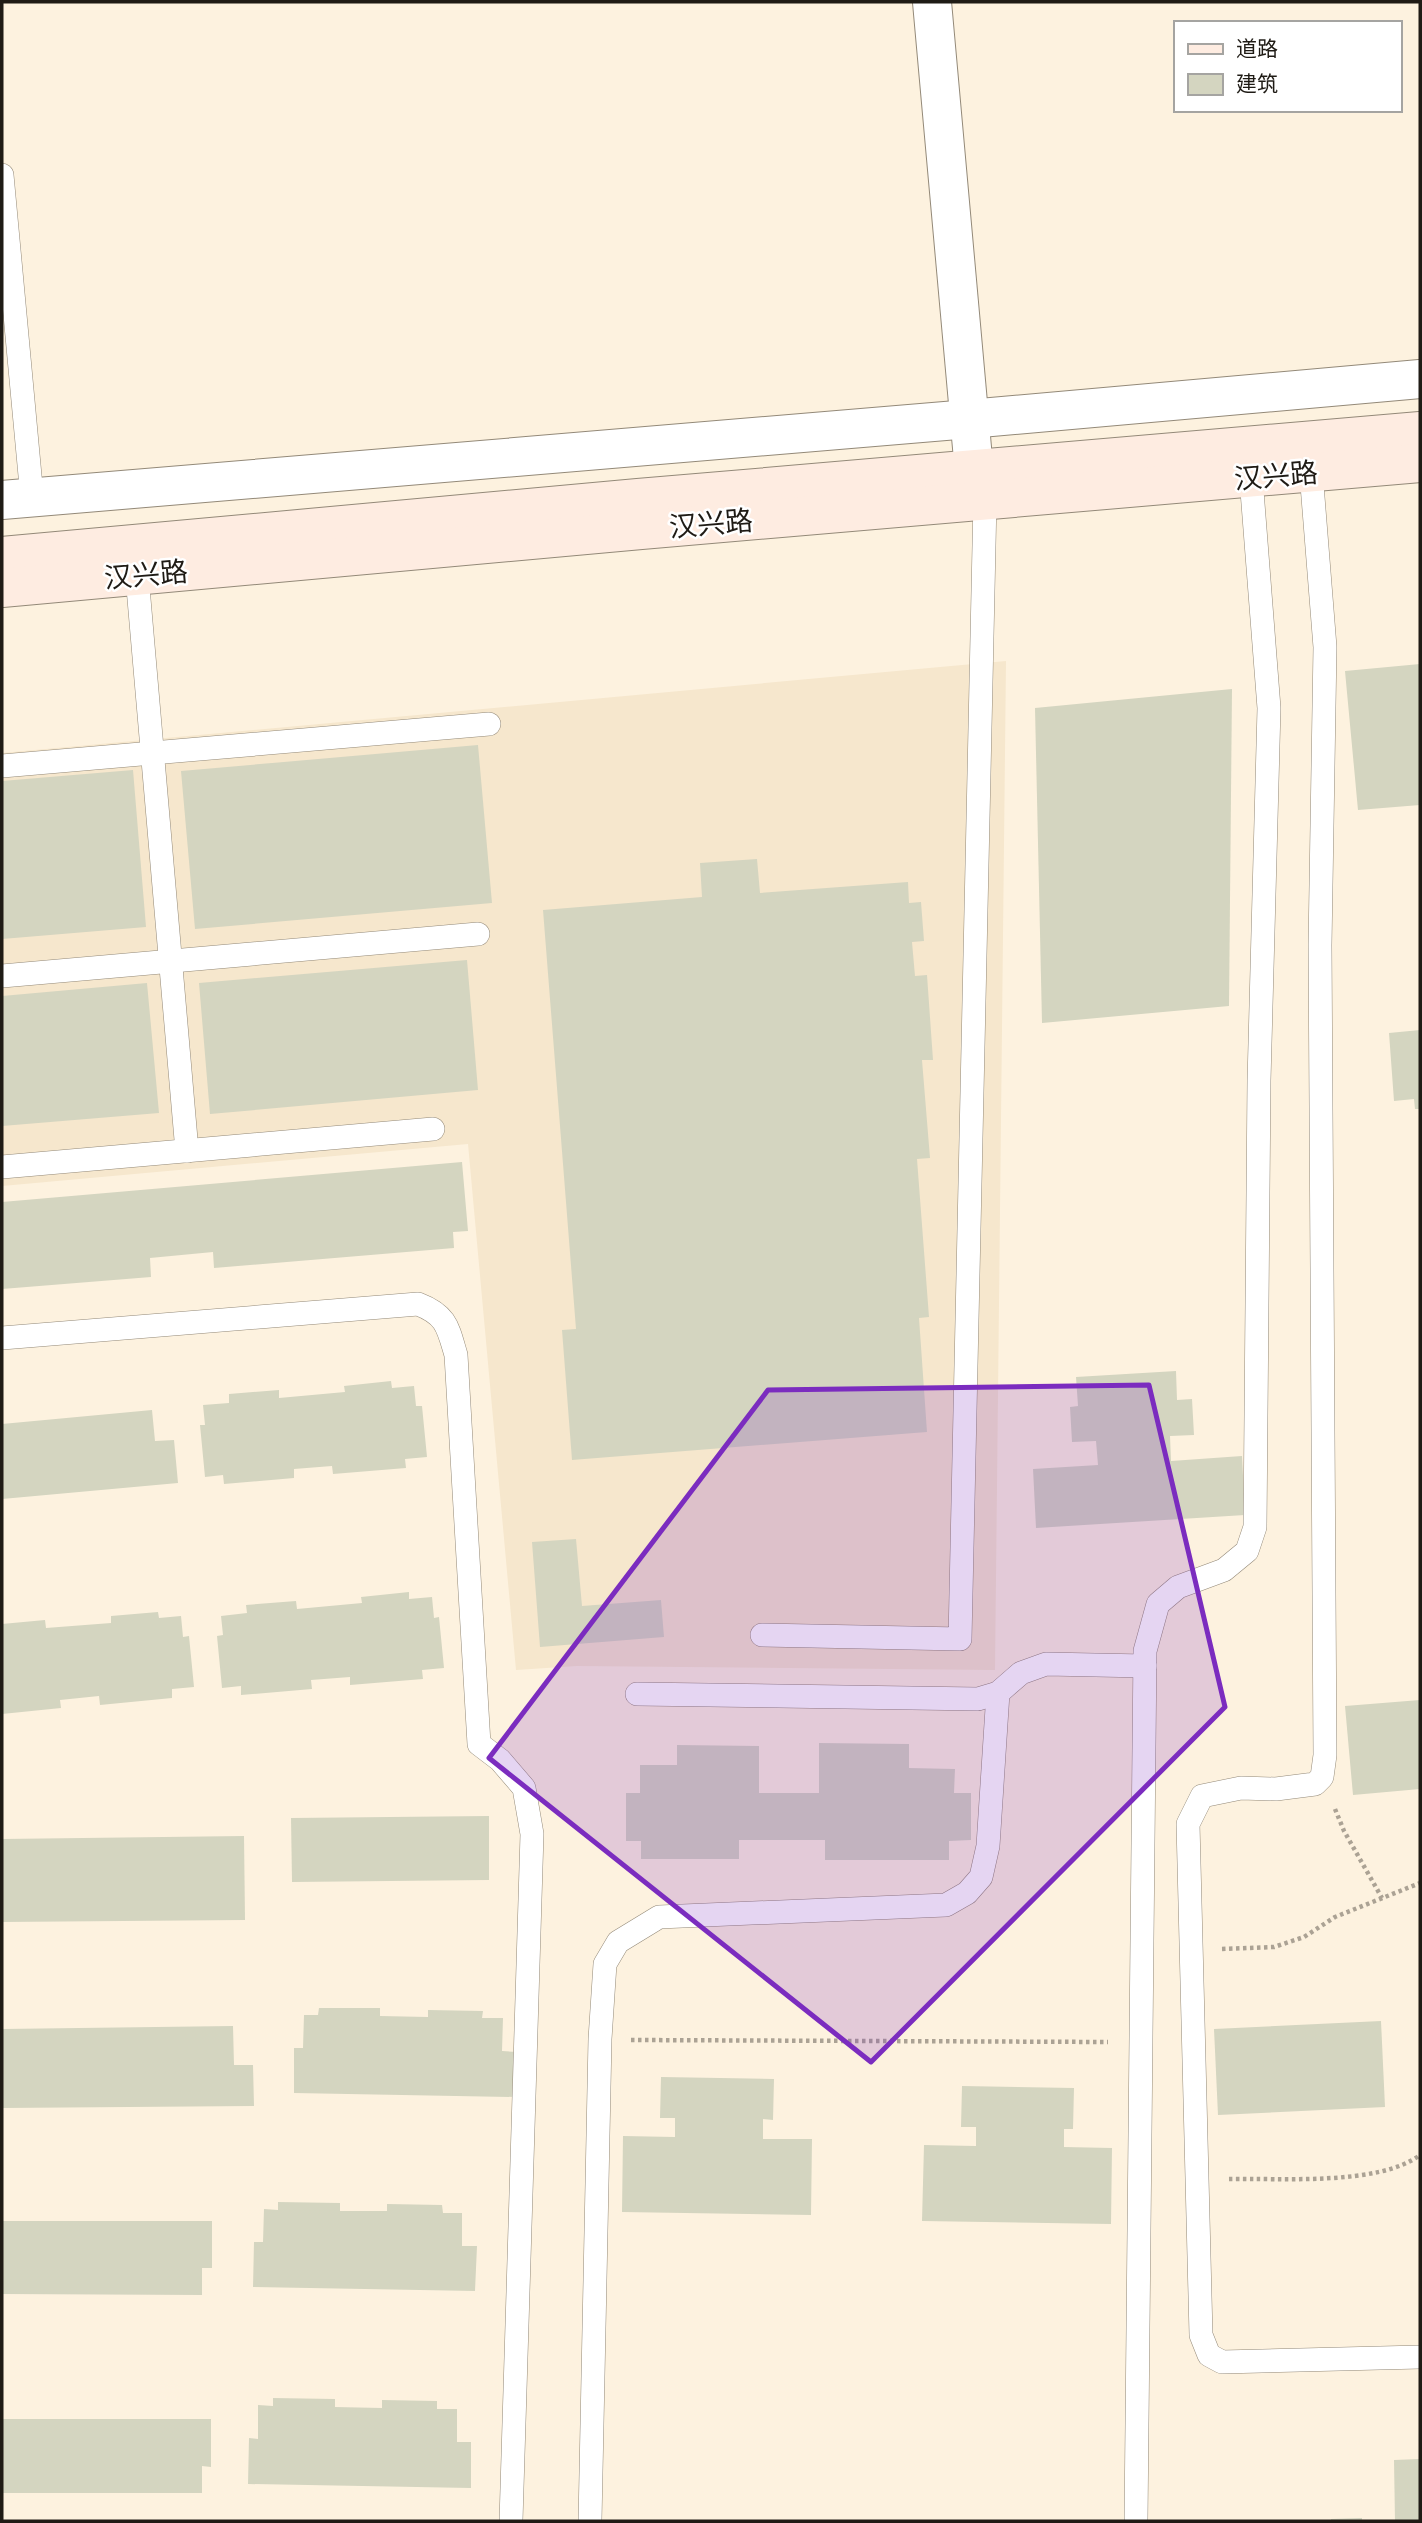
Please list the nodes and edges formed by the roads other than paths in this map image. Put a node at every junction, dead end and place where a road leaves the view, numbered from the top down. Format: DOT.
graph roads {
  1 [pos="932,2"];
  2 [pos="2,175"];
  3 [pos="1420,379"];
  4 [pos="969,419"];
  5 [pos="1420,431"];
  6 [pos="1420,463"];
  7 [pos="1311,472"];
  8 [pos="1251,478"];
  9 [pos="979,485"];
  10 [pos="17,498"];
  11 [pos="2,556"];
  12 [pos="137,576"];
  13 [pos="2,588"];
  14 [pos="489,724"];
  15 [pos="153,753"];
  16 [pos="2,766"];
  17 [pos="478,934"];
  18 [pos="171,961"];
  19 [pos="2,976"];
  20 [pos="433,1129"];
  21 [pos="187,1151"];
  22 [pos="2,1167"];
  23 [pos="2,1338"];
  24 [pos="762,1635"];
  25 [pos="1145,1666"];
  26 [pos="999,1693"];
  27 [pos="637,1694"];
  28 [pos="1420,2357"];
  29 [pos="511,2521"];
  30 [pos="590,2521"];
  31 [pos="1136,2521"];
  1 -- 4 [label="street"];
  2 -- 10 [label="lane"];
  3 -- 4 [label="street"];
  4 -- 9 [label="street"];
  4 -- 10 [label="street"];
  5 -- 9 [label="street, 汉兴路"];
  6 -- 7 [label="street, 汉兴路"];
  7 -- 8 [label="street, 汉兴路"];
  7 -- 28 [label="lane"];
  8 -- 9 [label="street, 汉兴路"];
  8 -- 25 [label="lane"];
  9 -- 11 [label="street, 汉兴路"];
  9 -- 12 [label="street, 汉兴路"];
  9 -- 24 [label="lane"];
  12 -- 13 [label="street, 汉兴路"];
  12 -- 15 [label="lane"];
  14 -- 15 [label="lane"];
  15 -- 16 [label="lane"];
  15 -- 18 [label="lane"];
  17 -- 18 [label="lane"];
  18 -- 19 [label="lane"];
  18 -- 21 [label="lane"];
  20 -- 21 [label="lane"];
  21 -- 22 [label="lane"];
  23 -- 29 [label="lane"];
  25 -- 26 [label="lane"];
  25 -- 31 [label="lane"];
  26 -- 27 [label="lane"];
  26 -- 30 [label="lane"];
}
